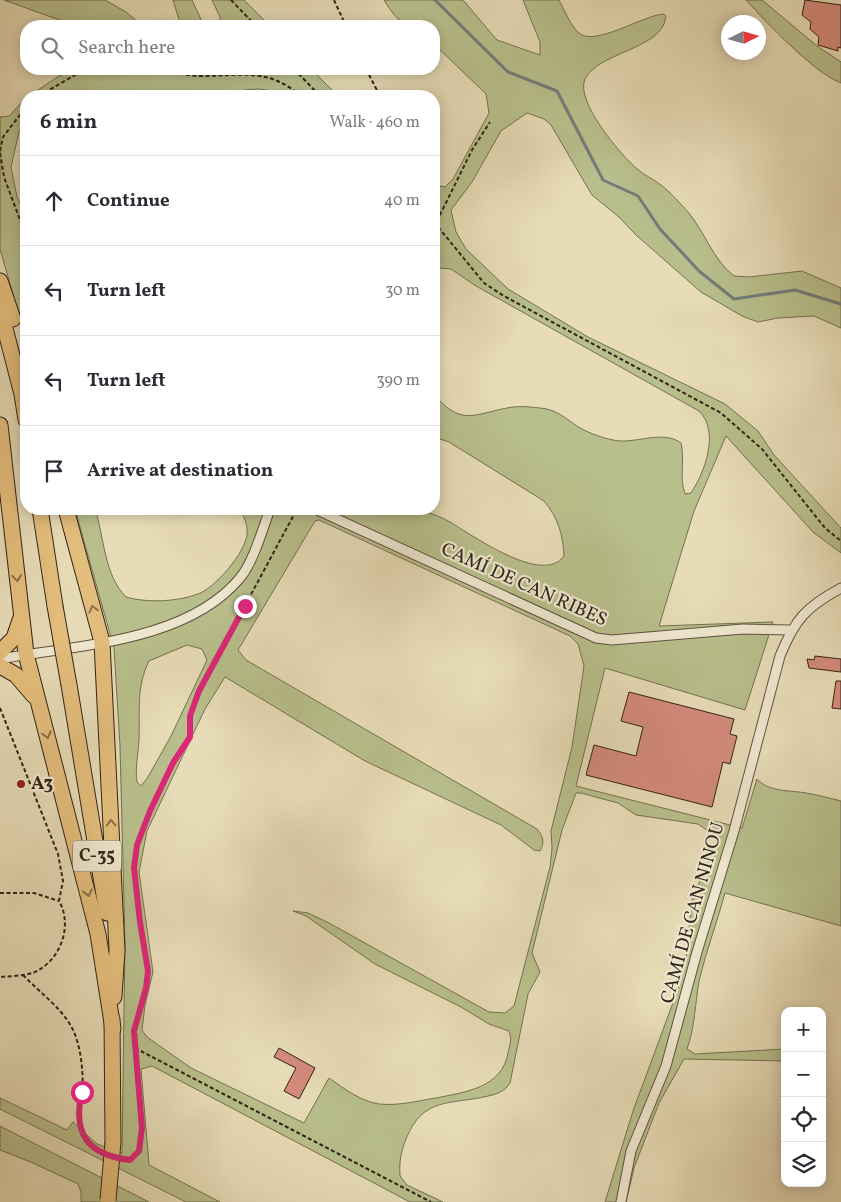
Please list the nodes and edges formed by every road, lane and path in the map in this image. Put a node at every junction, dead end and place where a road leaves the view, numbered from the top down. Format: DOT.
graph roads {
  1 [pos="230,0"];
  2 [pos="334,0"];
  3 [pos="250,20"];
  4 [pos="343,20"];
  5 [pos="75,75"];
  6 [pos="193,75"];
  7 [pos="214,75"];
  8 [pos="258,75"];
  9 [pos="300,75"];
  10 [pos="369,75"];
  11 [pos="49,90"];
  12 [pos="294,90"];
  13 [pos="314,90"];
  14 [pos="377,90"];
  15 [pos="20,114"];
  16 [pos="490,122"];
  17 [pos="0,152"];
  18 [pos="440,213"];
  19 [pos="20,218"];
  20 [pos="440,232"];
  21 [pos="0,281"];
  22 [pos="0,309"];
  23 [pos="20,347"];
  24 [pos="20,386"];
  25 [pos="0,425"];
  26 [pos="41,515"];
  27 [pos="68,515"];
  28 [pos="268,515"];
  29 [pos="295,515"];
  30 [pos="328,515"];
  31 [pos="841,541"];
  32 [pos="841,588"];
  33 [pos="22,614"];
  34 [pos="791,630"];
  35 [pos="102,642"];
  36 [pos="0,652"];
  37 [pos="26,654"];
  38 [pos="0,659"];
  39 [pos="0,666"];
  40 [pos="39,706"];
  41 [pos="0,708"];
  42 [pos="0,893"];
  43 [pos="59,901"];
  44 [pos="23,975"];
  45 [pos="0,977"];
  46 [pos="113,1029"];
  47 [pos="135,1048"];
  48 [pos="101,1153"];
  49 [pos="118,1158"];
  50 [pos="108,1201"];
  51 [pos="431,1202"];
  52 [pos="621,1202"];
  1 -- 3 [label="path"];
  2 -- 4 [label="path"];
  5 -- 11 [label="path"];
  6 -- 7 [label="path"];
  8 -- 12 [label="path"];
  9 -- 13 [label="path"];
  10 -- 14 [label="path"];
  15 -- 17 [label="path"];
  16 -- 18 [label="path"];
  17 -- 19 [label="path"];
  20 -- 31 [label="path"];
  21 -- 23 [label="highway"];
  22 -- 24 [label="highway"];
  25 -- 33 [label="highway, one-way"];
  26 -- 46 [label="highway, C-35, bridge"];
  35 -- 27 [label="highway, one-way"];
  28 -- 35 [label="street"];
  29 -- 47 [label="path"];
  30 -- 34 [label="street, CAMÍ DE CAN RIBES"];
  32 -- 34 [label="street, CAMÍ DE CAN NINOU"];
  33 -- 36 [label="highway"];
  33 -- 37 [label="highway"];
  34 -- 52 [label="street, CAMÍ DE CAN NINOU"];
  35 -- 37 [label="street"];
  46 -- 35 [label="highway, one-way"];
  37 -- 38 [label="street"];
  37 -- 40 [label="highway"];
  39 -- 40 [label="highway"];
  40 -- 46 [label="highway, one-way"];
  41 -- 43 [label="path"];
  42 -- 43 [label="path"];
  43 -- 44 [label="path"];
  44 -- 45 [label="path"];
  44 -- 48 [label="path"];
  46 -- 50 [label="highway, C-35, bridge"];
  47 -- 49 [label="path"];
  47 -- 51 [label="path"];
}
